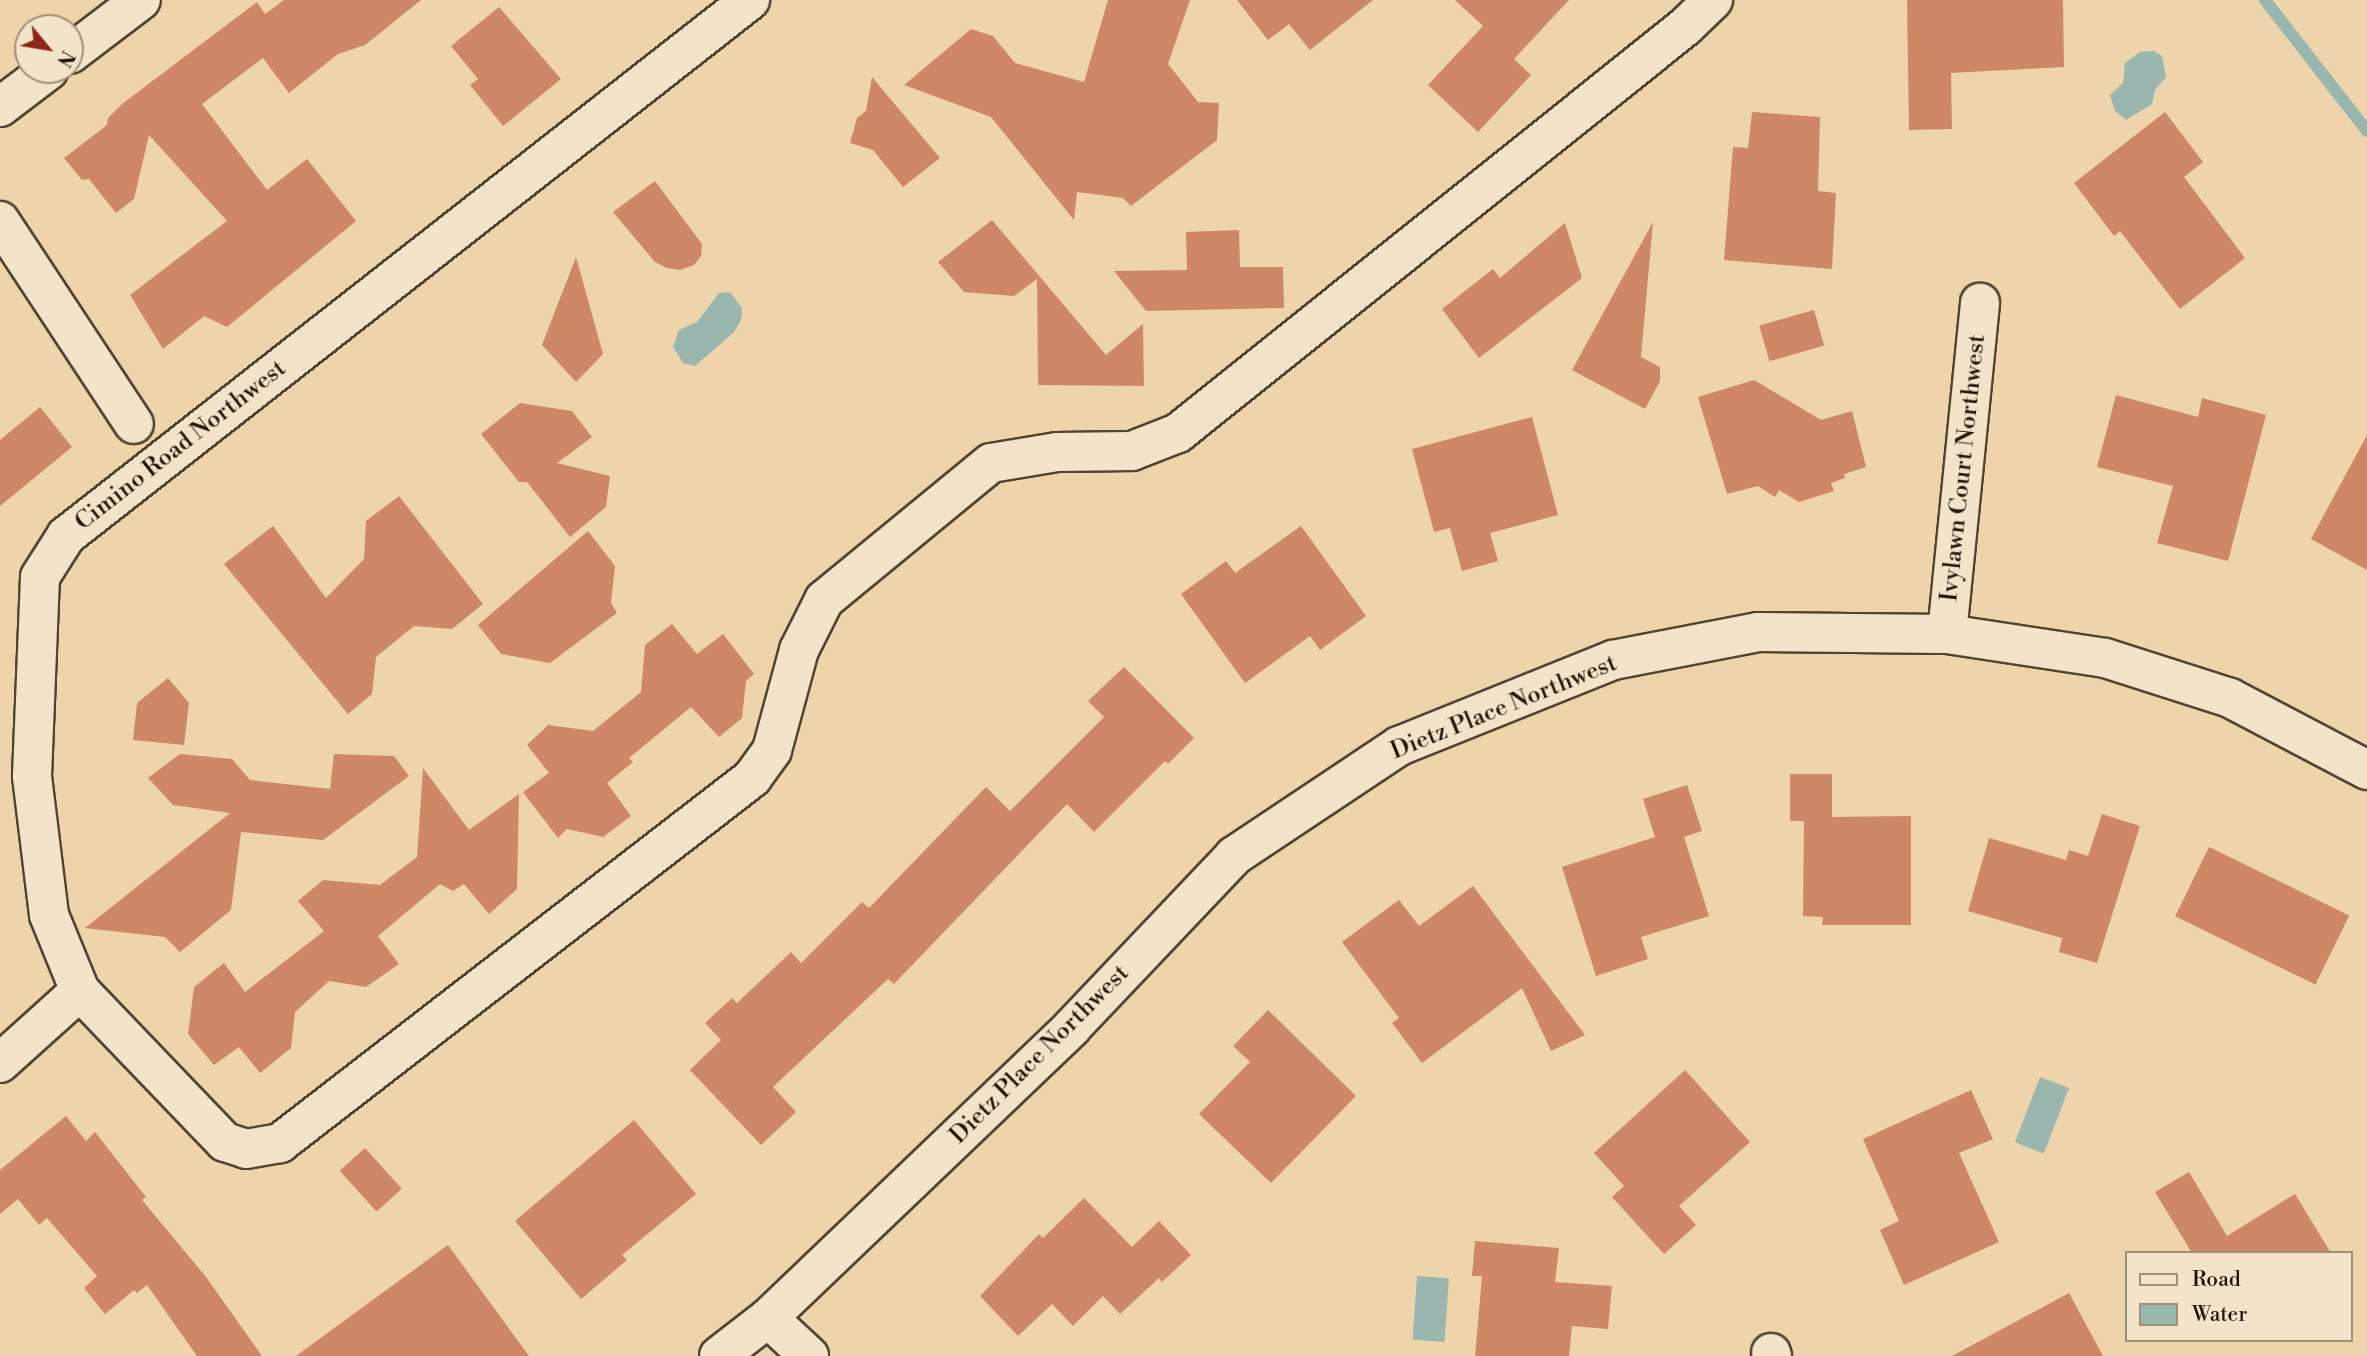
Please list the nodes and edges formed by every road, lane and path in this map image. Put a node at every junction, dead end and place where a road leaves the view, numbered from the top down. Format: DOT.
graph roads {
  1 [pos="141,0"];
  2 [pos="750,0"];
  3 [pos="1713,0"];
  4 [pos="84,43"];
  5 [pos="30,84"];
  6 [pos="0,107"];
  7 [pos="0,221"];
  8 [pos="1980,303"];
  9 [pos="134,425"];
  10 [pos="1947,634"];
  11 [pos="2367,770"];
  12 [pos="80,991"];
  13 [pos="0,1063"];
  14 [pos="768,1318"];
  15 [pos="719,1356"];
  16 [pos="809,1356"];
  1 -- 4 [label="street"];
  2 -- 12 [label="street, Cimino Road Northwest"];
  3 -- 12 [label="street"];
  5 -- 6 [label="street"];
  7 -- 9 [label="street"];
  8 -- 10 [label="street, Ivylawn Court Northwest"];
  10 -- 11 [label="street, Dietz Place Northwest"];
  10 -- 14 [label="street, Dietz Place Northwest"];
  12 -- 13 [label="street"];
  14 -- 15 [label="street, Dietz Place Northwest"];
  14 -- 16 [label="street"];
}
